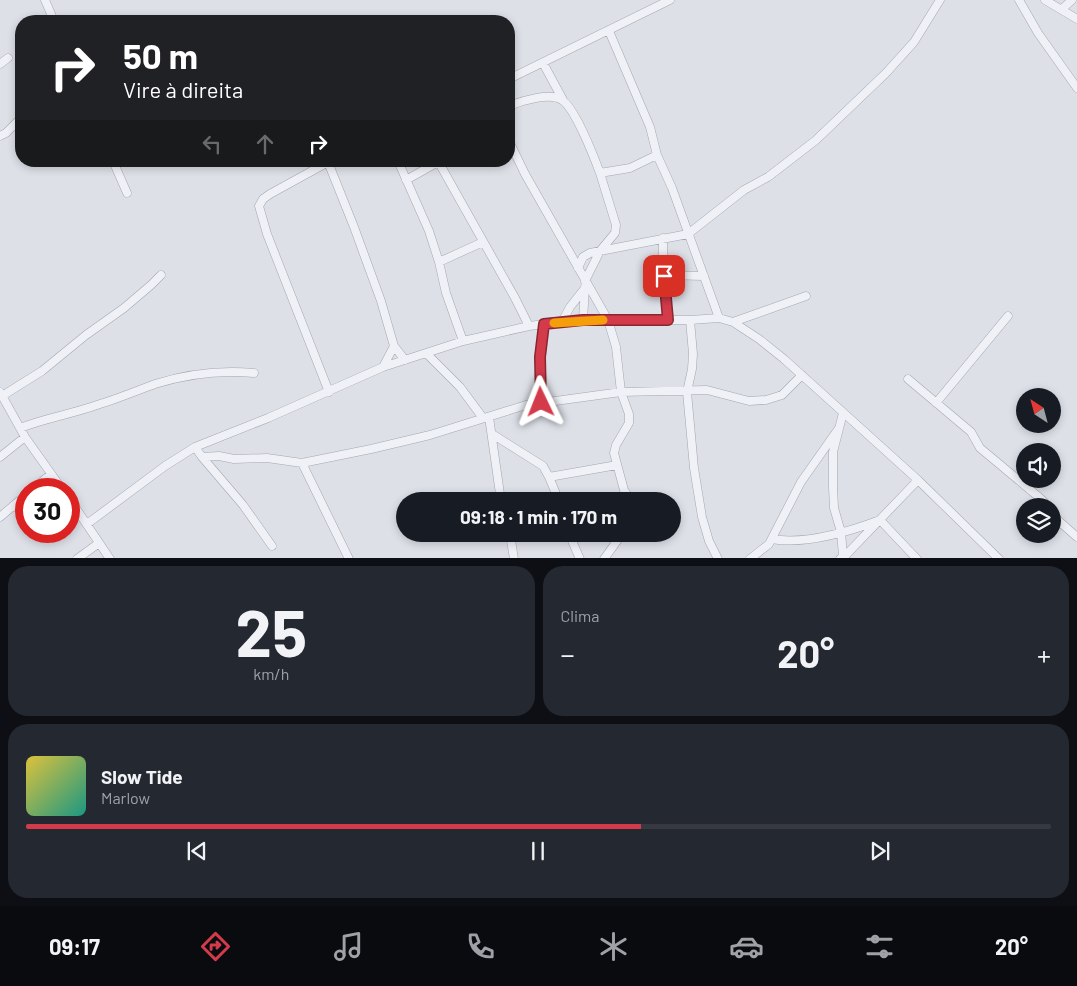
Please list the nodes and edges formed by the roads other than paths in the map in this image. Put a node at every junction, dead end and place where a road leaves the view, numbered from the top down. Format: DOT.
graph roads {
  1 [pos="45,0"];
  2 [pos="670,0"];
  3 [pos="940,0"];
  4 [pos="1019,0"];
  5 [pos="1045,0"];
  6 [pos="1072,0"];
  7 [pos="1062,10"];
  8 [pos="51,15"];
  9 [pos="1077,19"];
  10 [pos="609,31"];
  11 [pos="8,58"];
  12 [pos="543,63"];
  13 [pos="0,64"];
  14 [pos="515,76"];
  15 [pos="1077,88"];
  16 [pos="563,100"];
  17 [pos="515,104"];
  18 [pos="15,124"];
  19 [pos="0,136"];
  20 [pos="515,153"];
  21 [pos="658,155"];
  22 [pos="116,167"];
  23 [pos="320,167"];
  24 [pos="331,167"];
  25 [pos="401,167"];
  26 [pos="429,167"];
  27 [pos="441,167"];
  28 [pos="600,173"];
  29 [pos="406,180"];
  30 [pos="127,193"];
  31 [pos="688,234"];
  32 [pos="663,238"];
  33 [pos="483,242"];
  34 [pos="600,251"];
  35 [pos="439,262"];
  36 [pos="578,268"];
  37 [pos="161,275"];
  38 [pos="664,276"];
  39 [pos="704,276"];
  40 [pos="586,284"];
  41 [pos="806,296"];
  42 [pos="1008,316"];
  43 [pos="719,318"];
  44 [pos="583,320"];
  45 [pos="608,320"];
  46 [pos="668,320"];
  47 [pos="690,320"];
  48 [pos="562,322"];
  49 [pos="733,322"];
  50 [pos="544,324"];
  51 [pos="529,326"];
  52 [pos="463,341"];
  53 [pos="394,346"];
  54 [pos="426,354"];
  55 [pos="405,360"];
  56 [pos="383,367"];
  57 [pos="254,373"];
  58 [pos="802,375"];
  59 [pos="908,379"];
  60 [pos="329,392"];
  61 [pos="621,392"];
  62 [pos="687,392"];
  63 [pos="1,394"];
  64 [pos="541,402"];
  65 [pos="936,403"];
  66 [pos="474,406"];
  67 [pos="842,414"];
  68 [pos="486,418"];
  69 [pos="473,421"];
  70 [pos="20,428"];
  71 [pos="839,428"];
  72 [pos="492,434"];
  73 [pos="25,438"];
  74 [pos="196,447"];
  75 [pos="0,457"];
  76 [pos="202,457"];
  77 [pos="302,463"];
  78 [pos="618,465"];
  79 [pos="51,474"];
  80 [pos="550,477"];
  81 [pos="46,478"];
  82 [pos="54,478"];
  83 [pos="918,480"];
  84 [pos="500,492"];
  85 [pos="556,492"];
  86 [pos="625,492"];
  87 [pos="1040,498"];
  88 [pos="15,504"];
  89 [pos="12,506"];
  90 [pos="80,515"];
  91 [pos="0,517"];
  92 [pos="880,520"];
  93 [pos="1061,523"];
  94 [pos="87,524"];
  95 [pos="841,532"];
  96 [pos="1077,537"];
  97 [pos="772,539"];
  98 [pos="511,542"];
  99 [pos="573,542"];
  100 [pos="616,542"];
  101 [pos="98,544"];
  102 [pos="272,546"];
  103 [pos="76,558"];
  104 [pos="110,558"];
  105 [pos="349,558"];
  106 [pos="514,558"];
  107 [pos="580,558"];
  108 [pos="604,558"];
  109 [pos="718,558"];
  110 [pos="750,558"];
  111 [pos="843,558"];
  112 [pos="917,558"];
  113 [pos="999,558"];
  1 -- 8 [label="street"];
  2 -- 10 [label="street"];
  3 -- 31 [label="street"];
  4 -- 15 [label="street"];
  5 -- 7 [label="street"];
  6 -- 7 [label="street"];
  7 -- 9 [label="street"];
  10 -- 12 [label="street"];
  10 -- 21 [label="street"];
  11 -- 13 [label="street"];
  12 -- 14 [label="street"];
  12 -- 16 [label="street"];
  16 -- 17 [label="street"];
  16 -- 28 [label="street"];
  18 -- 19 [label="street"];
  20 -- 36 [label="street"];
  21 -- 28 [label="street"];
  21 -- 31 [label="street"];
  22 -- 30 [label="street"];
  23 -- 60 [label="street"];
  24 -- 53 [label="street"];
  25 -- 29 [label="street"];
  26 -- 29 [label="street"];
  27 -- 33 [label="street"];
  28 -- 34 [label="street"];
  29 -- 35 [label="street"];
  31 -- 32 [label="street"];
  31 -- 39 [label="street"];
  32 -- 34 [label="street"];
  32 -- 38 [label="street"];
  33 -- 35 [label="street"];
  33 -- 51 [label="street"];
  34 -- 36 [label="street"];
  34 -- 40 [label="street"];
  35 -- 52 [label="street"];
  36 -- 40 [label="street"];
  37 -- 63 [label="street"];
  38 -- 39 [label="street"];
  38 -- 46 [label="street"];
  39 -- 43 [label="street"];
  40 -- 44 [label="street"];
  40 -- 45 [label="street"];
  40 -- 48 [label="street"];
  41 -- 49 [label="street"];
  42 -- 65 [label="street"];
  43 -- 47 [label="street"];
  43 -- 49 [label="street"];
  44 -- 45 [label="street"];
  44 -- 48 [label="street"];
  45 -- 46 [label="street"];
  45 -- 61 [label="street"];
  46 -- 47 [label="street"];
  47 -- 62 [label="street"];
  48 -- 50 [label="street"];
  49 -- 58 [label="street"];
  50 -- 51 [label="street"];
  50 -- 64 [label="street"];
  51 -- 52 [label="street"];
  52 -- 54 [label="street"];
  53 -- 55 [label="street"];
  53 -- 56 [label="street"];
  54 -- 55 [label="street"];
  54 -- 66 [label="street"];
  55 -- 56 [label="street"];
  56 -- 60 [label="street"];
  57 -- 70 [label="street"];
  58 -- 62 [label="street"];
  58 -- 67 [label="street"];
  59 -- 65 [label="street"];
  60 -- 74 [label="street"];
  61 -- 62 [label="street"];
  61 -- 64 [label="street"];
  61 -- 78 [label="street"];
  62 -- 109 [label="street"];
  63 -- 70 [label="street"];
  64 -- 68 [label="street"];
  65 -- 87 [label="street"];
  66 -- 68 [label="street"];
  66 -- 69 [label="street"];
  67 -- 71 [label="street"];
  67 -- 83 [label="street"];
  68 -- 69 [label="street"];
  68 -- 72 [label="street"];
  69 -- 77 [label="street"];
  70 -- 73 [label="street"];
  71 -- 95 [label="street"];
  71 -- 97 [label="street"];
  72 -- 80 [label="street"];
  72 -- 84 [label="street"];
  73 -- 75 [label="street"];
  73 -- 79 [label="street"];
  74 -- 76 [label="street"];
  74 -- 94 [label="street"];
  76 -- 77 [label="street"];
  76 -- 102 [label="street"];
  77 -- 105 [label="street"];
  78 -- 80 [label="street"];
  78 -- 86 [label="street"];
  79 -- 81 [label="street"];
  79 -- 82 [label="street"];
  80 -- 85 [label="street"];
  83 -- 92 [label="street"];
  83 -- 113 [label="street"];
  88 -- 89 [label="street"];
  89 -- 91 [label="street"];
  90 -- 94 [label="street"];
  92 -- 95 [label="street"];
  92 -- 111 [label="street"];
  92 -- 112 [label="street"];
  93 -- 96 [label="street"];
  94 -- 101 [label="street"];
  95 -- 97 [label="street"];
  95 -- 111 [label="street"];
  97 -- 110 [label="street"];
  98 -- 106 [label="street"];
  99 -- 107 [label="street"];
  100 -- 108 [label="street"];
  101 -- 103 [label="street"];
  101 -- 104 [label="street"];
}
